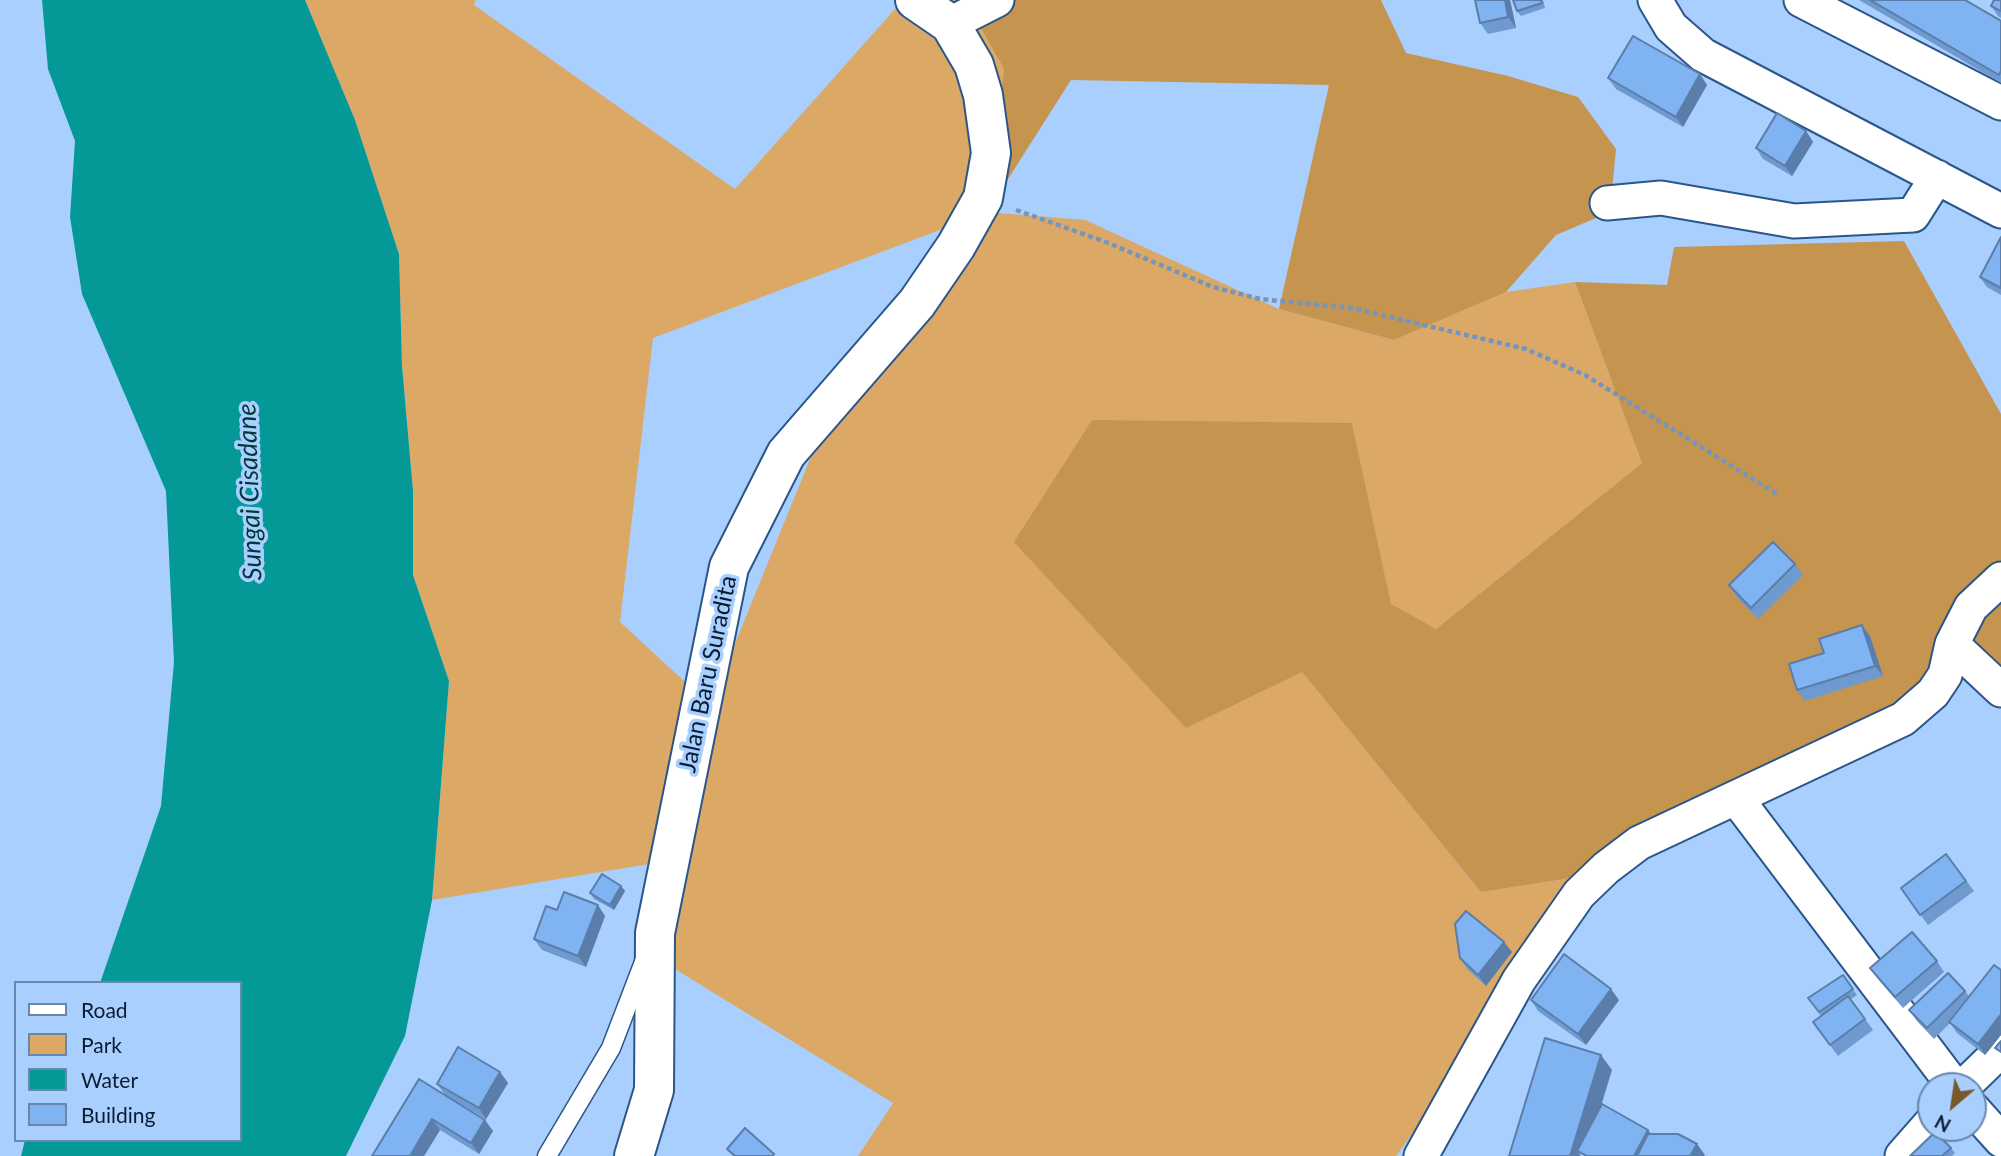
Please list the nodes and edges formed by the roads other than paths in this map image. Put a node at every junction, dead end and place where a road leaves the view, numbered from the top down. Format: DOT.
graph roads {
  1 [pos="915,0"];
  2 [pos="998,0"];
  3 [pos="1655,0"];
  4 [pos="1801,0"];
  5 [pos="950,24"];
  6 [pos="2001,103"];
  7 [pos="1937,177"];
  8 [pos="1607,203"];
  9 [pos="2001,211"];
  10 [pos="2001,579"];
  11 [pos="1952,644"];
  12 [pos="2001,690"];
  13 [pos="1737,798"];
  14 [pos="655,933"];
  15 [pos="2001,1050"];
  16 [pos="1943,1072"];
  17 [pos="1978,1072"];
  18 [pos="1987,1124"];
  19 [pos="1917,1139"];
  20 [pos="2001,1140"];
  21 [pos="548,1156"];
  22 [pos="634,1156"];
  23 [pos="1421,1156"];
  24 [pos="1902,1156"];
  1 -- 5 [label="main road, Jalan Baru Suradita"];
  2 -- 5 [label="street"];
  3 -- 7 [label="street"];
  4 -- 6 [label="street"];
  5 -- 14 [label="main road, Jalan Baru Suradita"];
  7 -- 8 [label="street"];
  7 -- 9 [label="street"];
  10 -- 11 [label="street"];
  11 -- 12 [label="street"];
  11 -- 13 [label="street"];
  13 -- 16 [label="street"];
  13 -- 23 [label="street"];
  14 -- 21 [label="lane"];
  14 -- 22 [label="main road, Jalan Baru Suradita"];
  15 -- 17 [label="street"];
  18 -- 20 [label="street"];
  19 -- 24 [label="street"];
}
